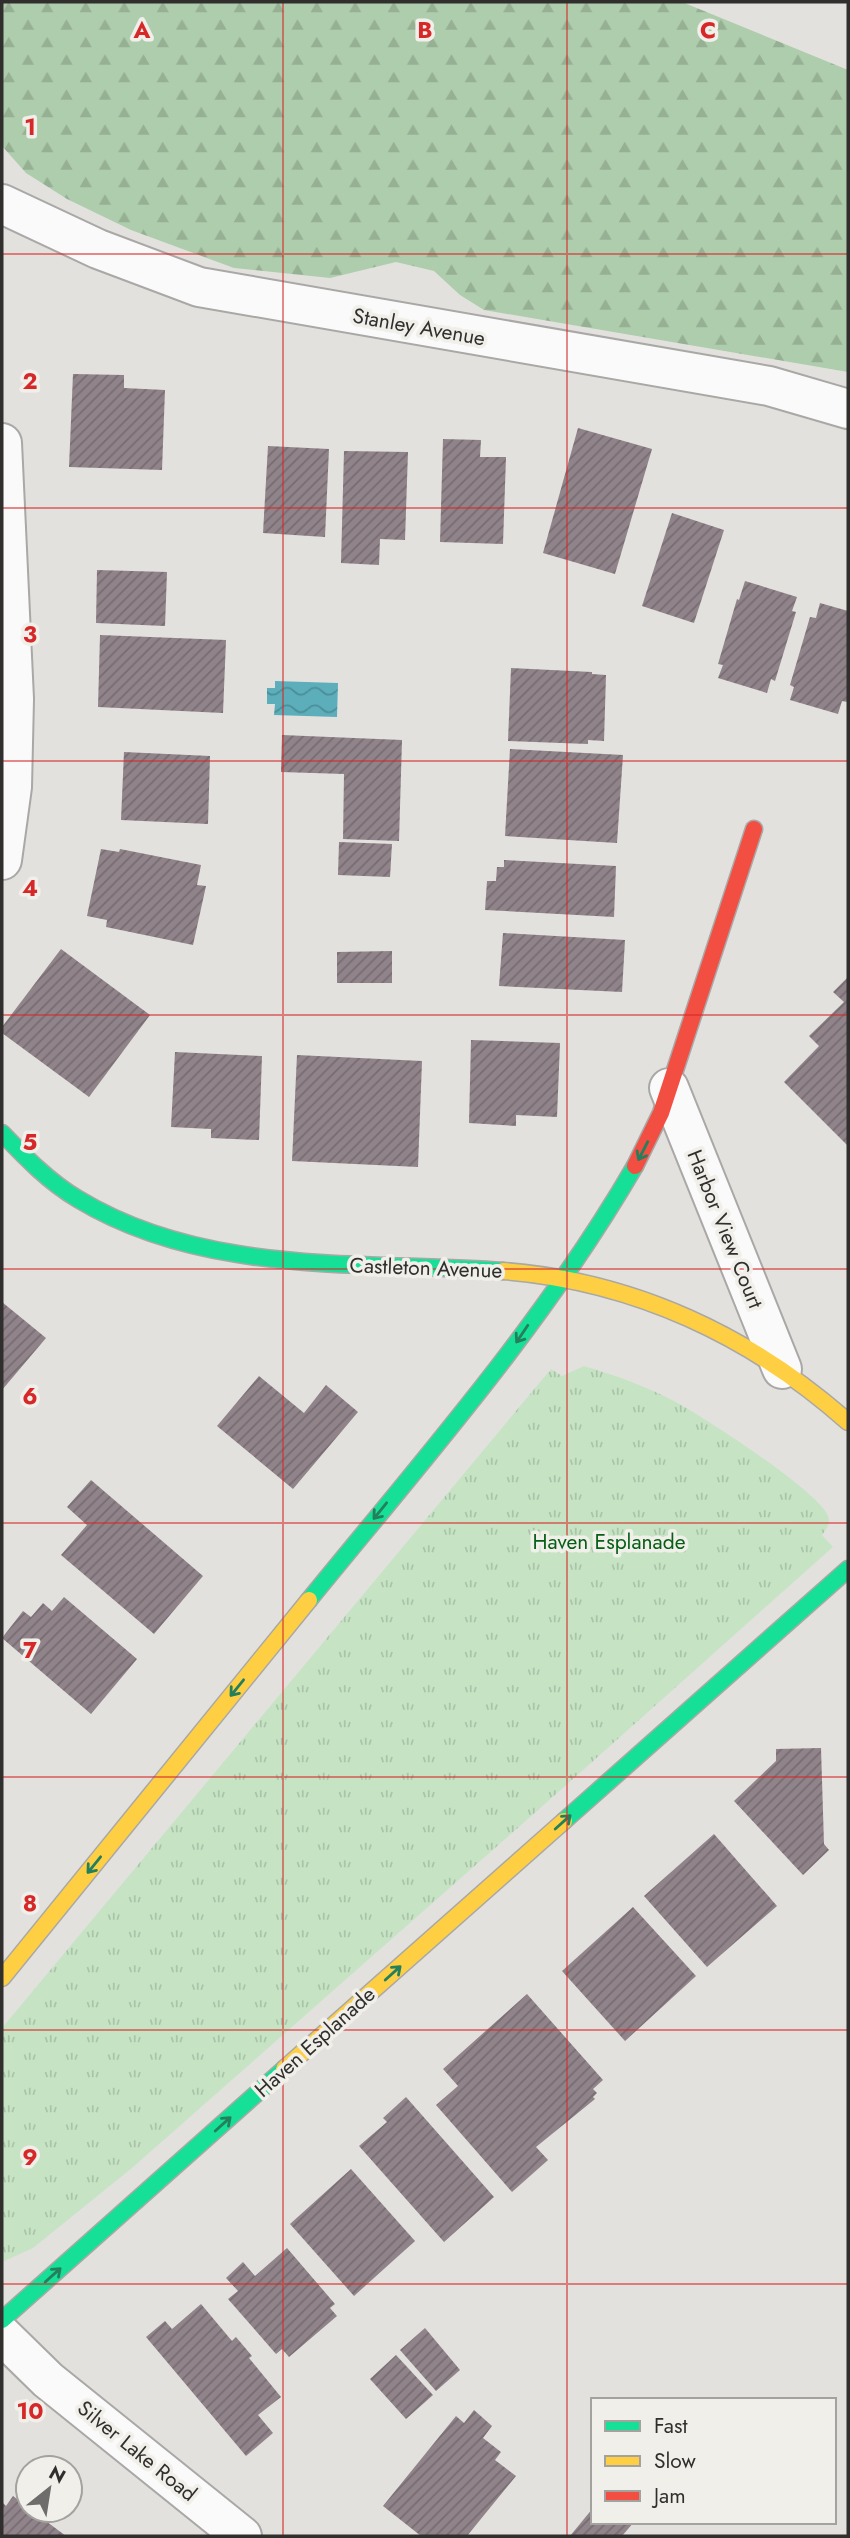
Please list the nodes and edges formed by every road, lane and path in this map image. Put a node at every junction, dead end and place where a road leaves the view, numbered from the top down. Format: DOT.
graph roads {
  1 [pos="2,204"];
  2 [pos="848,409"];
  3 [pos="2,443"];
  4 [pos="754,829"];
  5 [pos="2,860"];
  6 [pos="669,1088"];
  7 [pos="2,1133"];
  8 [pos="561,1277"];
  9 [pos="782,1369"];
  10 [pos="848,1422"];
  11 [pos="848,1569"];
  12 [pos="2,1978"];
  13 [pos="2,2320"];
  14 [pos="2,2335"];
  15 [pos="243,2536"];
  1 -- 2 [label="street, Stanley Avenue"];
  3 -- 5 [label="street"];
  4 -- 6 [label="street"];
  6 -- 8 [label="street, one-way"];
  6 -- 9 [label="street, Harbor View Court"];
  7 -- 8 [label="street, Castleton Avenue"];
  8 -- 9 [label="street, Castleton Avenue"];
  8 -- 12 [label="street, one-way"];
  9 -- 10 [label="street, Castleton Avenue"];
  13 -- 11 [label="street, Haven Esplanade, one-way"];
  14 -- 15 [label="street, Silver Lake Road"];
}
